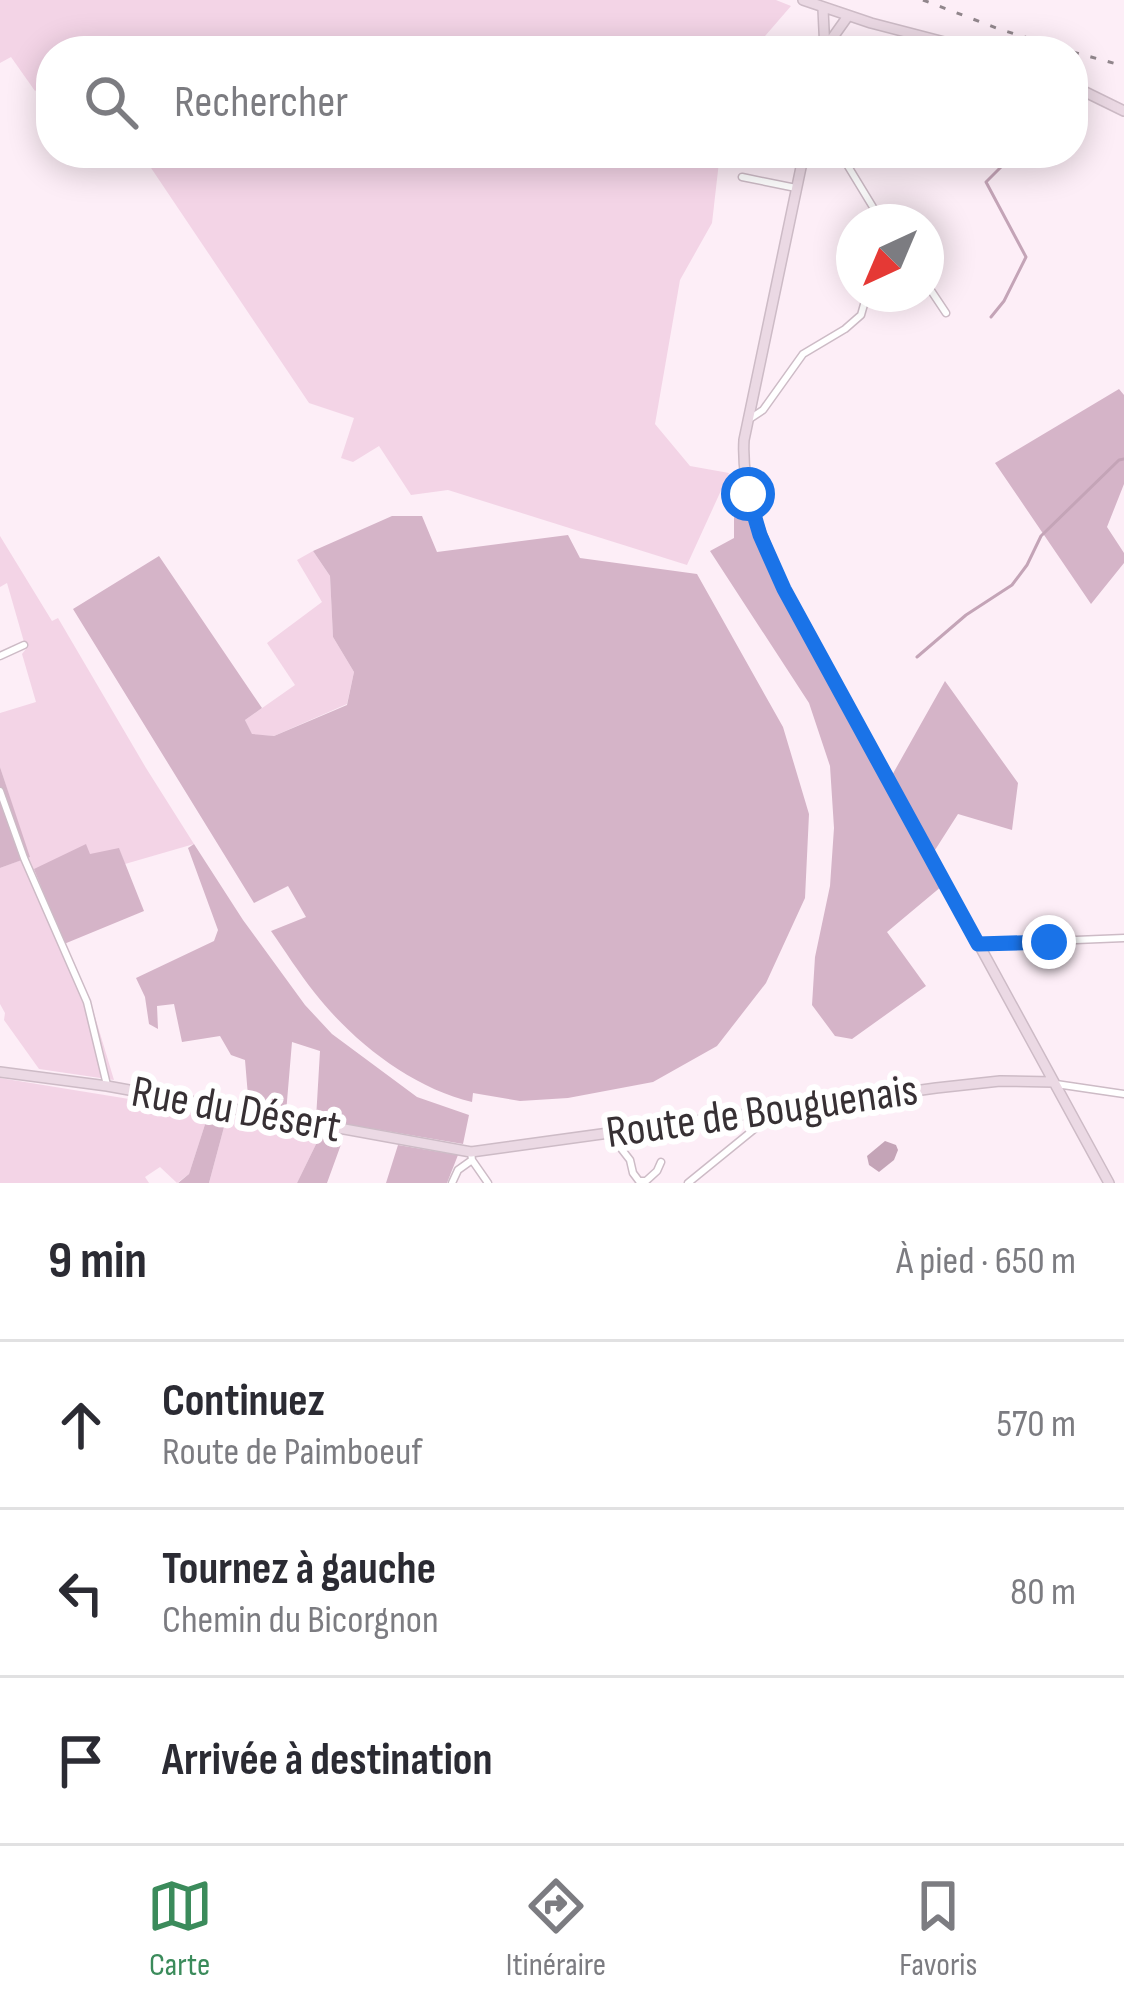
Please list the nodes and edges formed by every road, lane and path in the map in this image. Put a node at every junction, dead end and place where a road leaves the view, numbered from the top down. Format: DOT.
graph roads {
  1 [pos="803,0"];
  2 [pos="824,9"];
  3 [pos="848,16"];
  4 [pos="825,36"];
  5 [pos="834,36"];
  6 [pos="923,36"];
  7 [pos="1088,93"];
  8 [pos="1124,111"];
  9 [pos="801,168"];
  10 [pos="849,168"];
  11 [pos="742,177"];
  12 [pos="796,188"];
  13 [pos="871,204"];
  14 [pos="944,310"];
  15 [pos="862,312"];
  16 [pos="946,313"];
  17 [pos="748,419"];
  18 [pos="24,645"];
  19 [pos="0,656"];
  20 [pos="0,790"];
  21 [pos="1124,938"];
  22 [pos="978,944"];
  23 [pos="0,1072"];
  24 [pos="1053,1082"];
  25 [pos="107,1086"];
  26 [pos="1124,1094"];
  27 [pos="763,1112"];
  28 [pos="609,1133"];
  29 [pos="471,1156"];
  30 [pos="662,1162"];
  31 [pos="452,1183"];
  32 [pos="488,1183"];
  33 [pos="688,1183"];
  34 [pos="1109,1183"];
  1 -- 2 [label="street"];
  2 -- 3 [label="street"];
  2 -- 4 [label="street"];
  3 -- 5 [label="street"];
  3 -- 6 [label="street"];
  7 -- 8 [label="street"];
  9 -- 12 [label="street"];
  10 -- 13 [label="street"];
  11 -- 12 [label="street"];
  12 -- 17 [label="street"];
  14 -- 16 [label="street"];
  15 -- 17 [label="street"];
  17 -- 22 [label="street"];
  18 -- 19 [label="street"];
  20 -- 25 [label="street"];
  21 -- 22 [label="street"];
  22 -- 24 [label="street"];
  23 -- 25 [label="street, Rue du Désert"];
  24 -- 26 [label="street"];
  24 -- 27 [label="street, Route de Bouguenais"];
  24 -- 34 [label="street"];
  25 -- 29 [label="street, Rue du Désert"];
  27 -- 28 [label="street, Route de Bouguenais"];
  27 -- 33 [label="street"];
  28 -- 29 [label="street, Route de Bouguenais"];
  28 -- 30 [label="street"];
  29 -- 31 [label="street"];
  29 -- 32 [label="street"];
}
